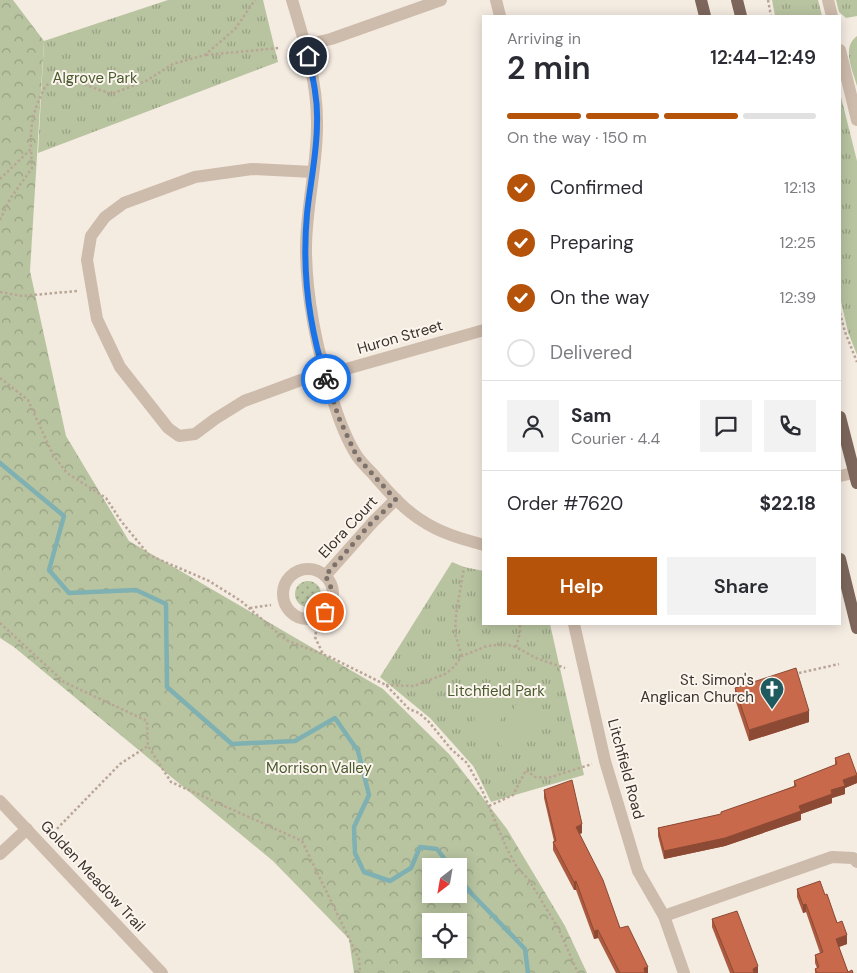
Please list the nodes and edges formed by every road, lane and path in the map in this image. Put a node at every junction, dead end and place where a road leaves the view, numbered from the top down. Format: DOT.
graph roads {
  1 [pos="255,0"];
  2 [pos="292,0"];
  3 [pos="442,0"];
  4 [pos="496,0"];
  5 [pos="701,0"];
  6 [pos="737,0"];
  7 [pos="768,0"];
  8 [pos="828,0"];
  9 [pos="500,15"];
  10 [pos="705,15"];
  11 [pos="740,15"];
  12 [pos="771,15"];
  13 [pos="832,15"];
  14 [pos="305,45"];
  15 [pos="279,48"];
  16 [pos="841,54"];
  17 [pos="205,55"];
  18 [pos="857,120"];
  19 [pos="31,149"];
  20 [pos="313,172"];
  21 [pos="0,179"];
  22 [pos="0,220"];
  23 [pos="77,291"];
  24 [pos="0,292"];
  25 [pos="841,317"];
  26 [pos="482,331"];
  27 [pos="857,362"];
  28 [pos="325,375"];
  29 [pos="0,378"];
  30 [pos="841,421"];
  31 [pos="841,476"];
  32 [pos="856,476"];
  33 [pos="396,500"];
  34 [pos="482,544"];
  35 [pos="841,563"];
  36 [pos="464,567"];
  37 [pos="325,576"];
  38 [pos="271,605"];
  39 [pos="250,608"];
  40 [pos="0,623"];
  41 [pos="520,625"];
  42 [pos="574,625"];
  43 [pos="857,628"];
  44 [pos="316,632"];
  45 [pos="516,647"];
  46 [pos="324,655"];
  47 [pos="462,656"];
  48 [pos="839,664"];
  49 [pos="565,668"];
  50 [pos="799,673"];
  51 [pos="386,685"];
  52 [pos="148,746"];
  53 [pos="605,761"];
  54 [pos="0,801"];
  55 [pos="489,806"];
  56 [pos="27,829"];
  57 [pos="42,845"];
  58 [pos="0,854"];
  59 [pos="857,862"];
  60 [pos="664,916"];
  61 [pos="162,973"];
  62 [pos="360,973"];
  63 [pos="578,973"];
  64 [pos="684,973"];
  1 -- 17 [label="path"];
  2 -- 14 [label="street"];
  3 -- 14 [label="street"];
  4 -- 9 [label="street"];
  5 -- 10 [label="main road"];
  6 -- 11 [label="main road"];
  7 -- 12 [label="path"];
  8 -- 13 [label="street"];
  14 -- 20 [label="street"];
  15 -- 17 [label="path"];
  16 -- 18 [label="street"];
  17 -- 19 [label="path"];
  19 -- 21 [label="path"];
  19 -- 22 [label="path"];
  20 -- 28 [label="street"];
  20 -- 28 [label="street, Huron Street"];
  23 -- 24 [label="path"];
  25 -- 27 [label="path"];
  26 -- 28 [label="street, Huron Street"];
  28 -- 33 [label="street"];
  29 -- 39 [label="path"];
  30 -- 32 [label="main road"];
  31 -- 32 [label="street"];
  33 -- 34 [label="street"];
  33 -- 37 [label="street, Elora Court"];
  35 -- 43 [label="main road"];
  36 -- 47 [label="path"];
  37 -- 37 [label="street, Elora Court"];
  38 -- 39 [label="path"];
  39 -- 46 [label="path"];
  40 -- 52 [label="path"];
  41 -- 45 [label="path"];
  42 -- 53 [label="street, Litchfield Road"];
  44 -- 46 [label="path"];
  45 -- 47 [label="path"];
  45 -- 49 [label="path"];
  46 -- 51 [label="path"];
  47 -- 51 [label="path"];
  48 -- 50 [label="path"];
  51 -- 55 [label="path"];
  52 -- 57 [label="path"];
  52 -- 62 [label="path"];
  53 -- 55 [label="path"];
  53 -- 60 [label="street, Litchfield Road"];
  54 -- 56 [label="street, Golden Meadow Trail"];
  55 -- 63 [label="path"];
  56 -- 57 [label="street, Golden Meadow Trail"];
  56 -- 58 [label="street"];
  57 -- 61 [label="street, Golden Meadow Trail"];
  59 -- 60 [label="street"];
  60 -- 64 [label="street, Litchfield Road"];
}
